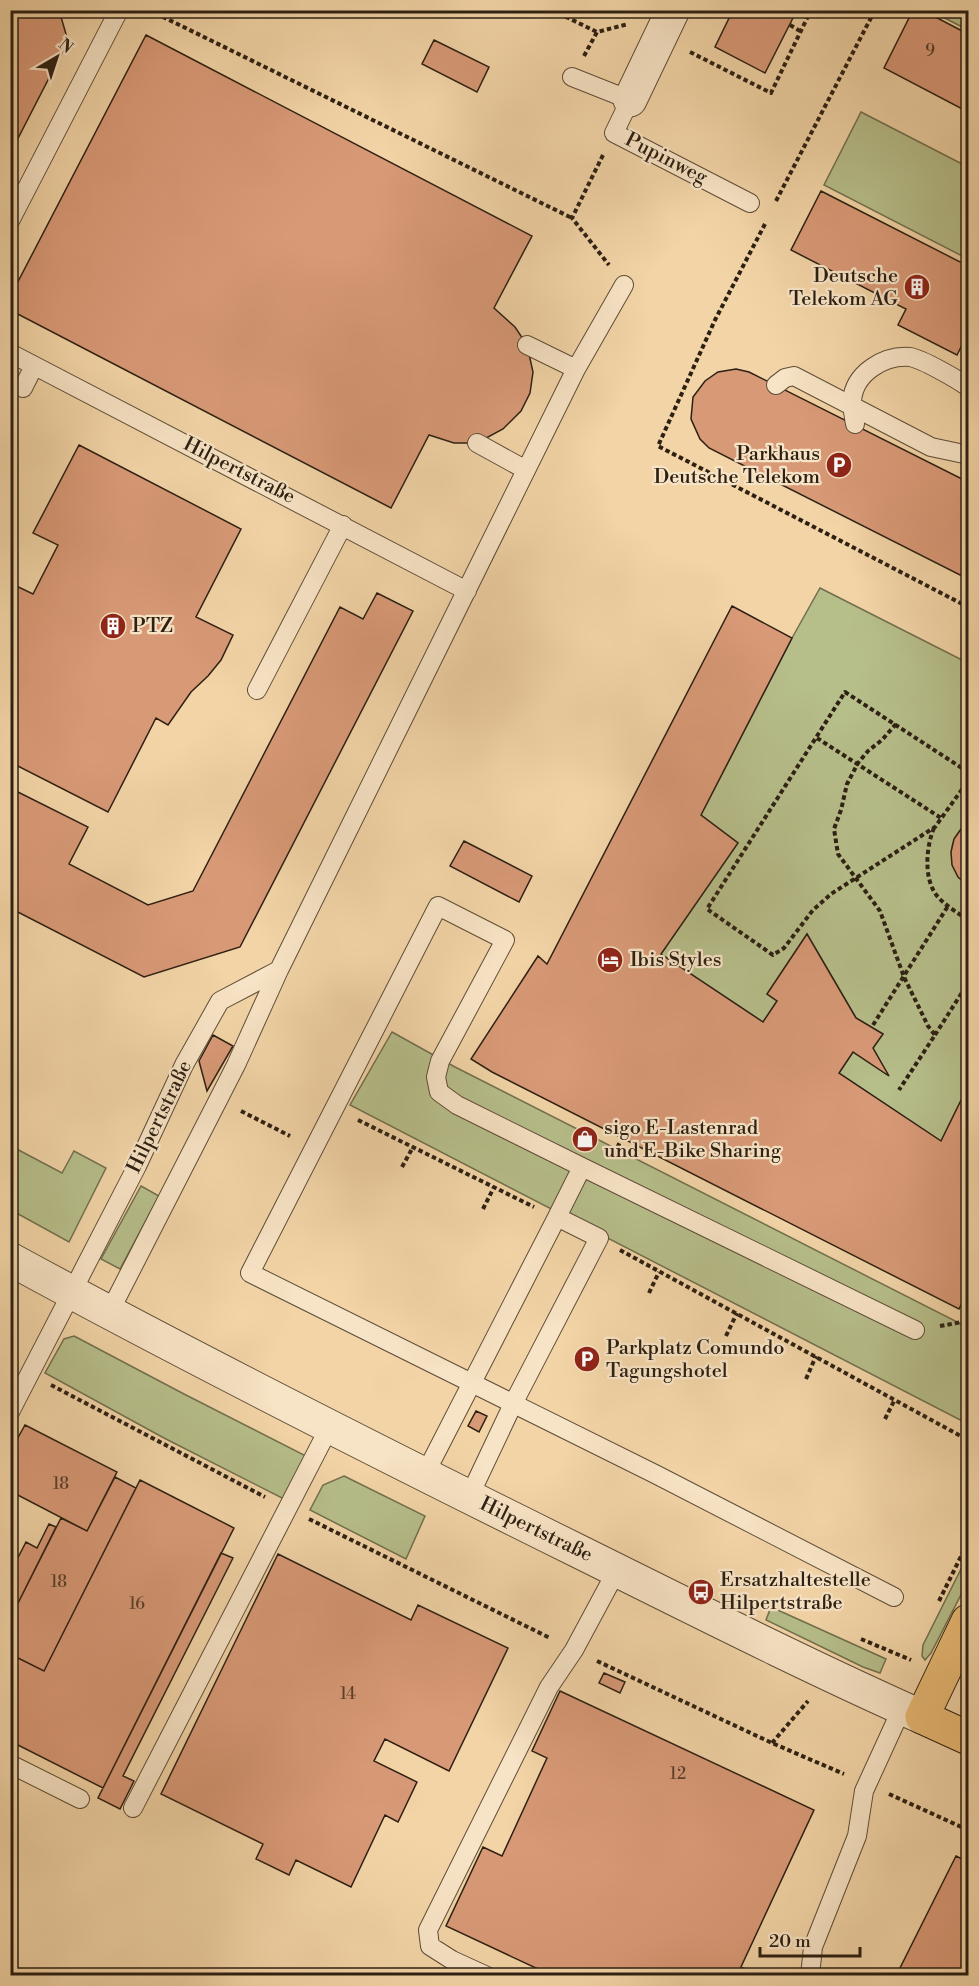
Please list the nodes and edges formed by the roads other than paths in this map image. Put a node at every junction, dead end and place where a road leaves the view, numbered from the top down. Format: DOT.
graph roads {
  1 [pos="119,10"];
  2 [pos="666,24"];
  3 [pos="572,77"];
  4 [pos="630,100"];
  5 [pos="750,203"];
  6 [pos="10,221"];
  7 [pos="624,285"];
  8 [pos="526,345"];
  9 [pos="10,353"];
  10 [pos="34,366"];
  11 [pos="576,369"];
  12 [pos="776,385"];
  13 [pos="969,387"];
  14 [pos="23,388"];
  15 [pos="854,415"];
  16 [pos="477,443"];
  17 [pos="969,453"];
  18 [pos="526,470"];
  19 [pos="343,525"];
  20 [pos="467,591"];
  21 [pos="256,690"];
  22 [pos="279,970"];
  23 [pos="582,1167"];
  24 [pos="557,1218"];
  25 [pos="10,1259"];
  26 [pos="72,1293"];
  27 [pos="109,1313"];
  28 [pos="915,1330"];
  29 [pos="471,1383"];
  30 [pos="513,1404"];
  31 [pos="10,1412"];
  32 [pos="329,1428"];
  33 [pos="424,1476"];
  34 [pos="469,1497"];
  35 [pos="617,1570"];
  36 [pos="894,1597"];
  37 [pos="969,1621"];
  38 [pos="912,1712"];
  39 [pos="969,1738"];
  40 [pos="10,1764"];
  41 [pos="80,1799"];
  42 [pos="133,1808"];
  43 [pos="487,1976"];
  44 [pos="810,1976"];
  1 -- 6 [label="lane"];
  2 -- 4 [label="street, Pupinweg"];
  3 -- 4 [label="lane, Pupinweg"];
  4 -- 5 [label="lane, Pupinweg"];
  7 -- 11 [label="lane"];
  8 -- 11 [label="lane"];
  9 -- 10 [label="lane, Hilpertstraße"];
  10 -- 14 [label="lane"];
  10 -- 19 [label="lane, Hilpertstraße"];
  11 -- 18 [label="lane"];
  12 -- 15 [label="lane"];
  13 -- 15 [label="lane"];
  15 -- 17 [label="lane"];
  16 -- 18 [label="lane"];
  18 -- 20 [label="lane"];
  19 -- 20 [label="lane, Hilpertstraße"];
  19 -- 21 [label="lane"];
  20 -- 22 [label="lane"];
  22 -- 26 [label="lane, Hilpertstraße"];
  22 -- 27 [label="lane"];
  23 -- 24 [label="lane"];
  23 -- 28 [label="lane"];
  23 -- 29 [label="lane"];
  24 -- 29 [label="lane"];
  24 -- 30 [label="lane"];
  25 -- 26 [label="street, Hilpertstraße"];
  26 -- 27 [label="street, Hilpertstraße"];
  26 -- 31 [label="lane"];
  27 -- 32 [label="street, Hilpertstraße"];
  29 -- 30 [label="lane"];
  29 -- 33 [label="lane"];
  30 -- 34 [label="lane"];
  30 -- 36 [label="lane"];
  32 -- 33 [label="street, Hilpertstraße"];
  32 -- 42 [label="lane"];
  33 -- 34 [label="street, Hilpertstraße"];
  34 -- 35 [label="street, Hilpertstraße"];
  35 -- 38 [label="street, Hilpertstraße"];
  35 -- 43 [label="lane"];
  37 -- 38 [label="main road"];
  38 -- 39 [label="main road, Hilpertstraße"];
  38 -- 44 [label="lane"];
  40 -- 41 [label="lane"];
}
